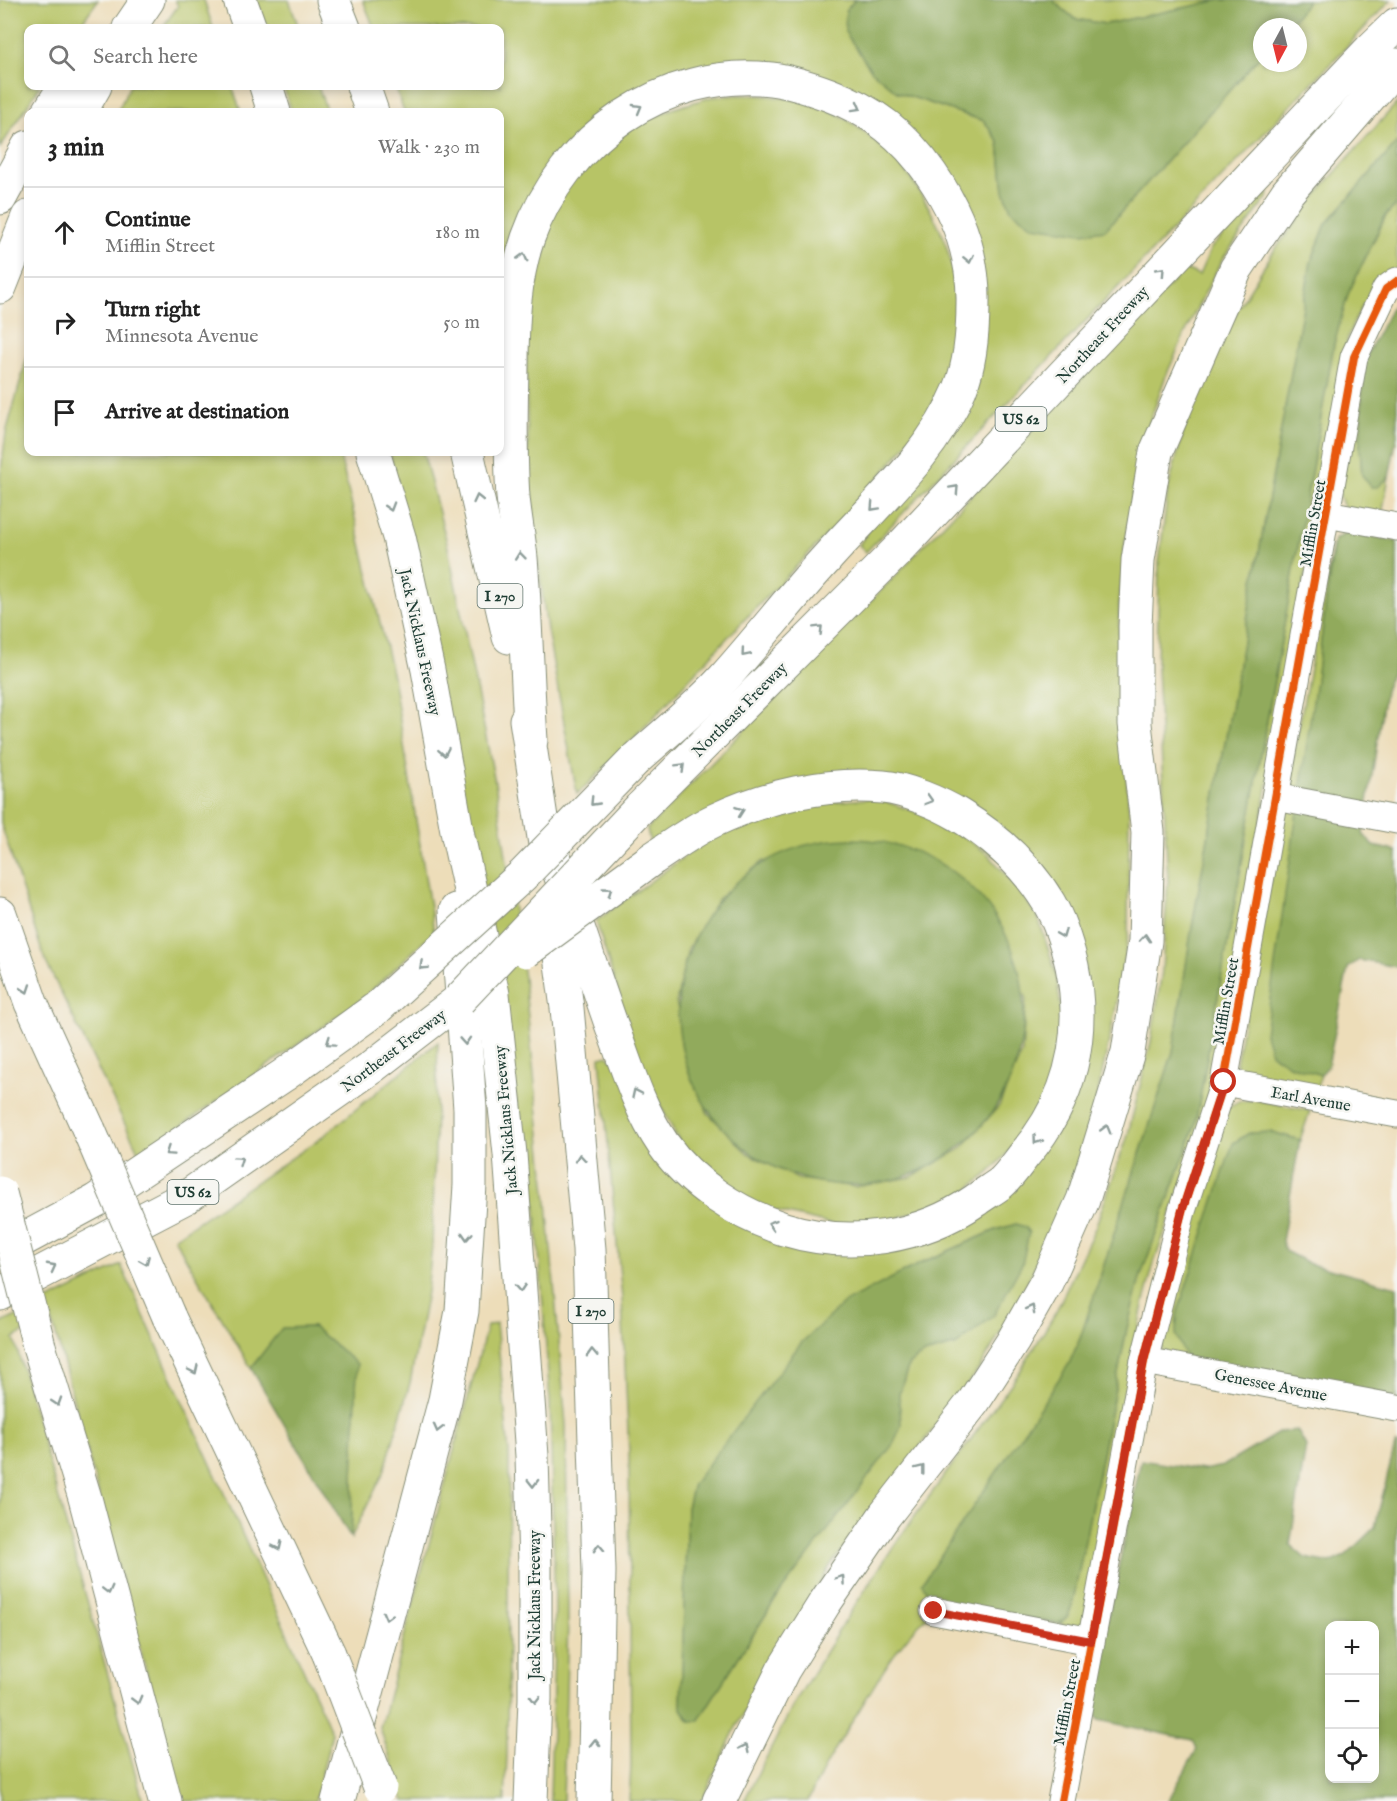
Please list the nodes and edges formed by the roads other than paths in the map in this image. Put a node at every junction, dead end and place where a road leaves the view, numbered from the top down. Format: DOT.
graph roads {
  1 [pos="240,0"];
  2 [pos="333,0"];
  3 [pos="249,24"];
  4 [pos="342,24"];
  5 [pos="1397,24"];
  6 [pos="1397,65"];
  7 [pos="63,90"];
  8 [pos="93,90"];
  9 [pos="267,90"];
  10 [pos="364,90"];
  11 [pos="51,108"];
  12 [pos="82,108"];
  13 [pos="273,108"];
  14 [pos="371,108"];
  15 [pos="24,154"];
  16 [pos="0,198"];
  17 [pos="24,227"];
  18 [pos="1397,281"];
  19 [pos="0,287"];
  20 [pos="374,456"];
  21 [pos="468,456"];
  22 [pos="1328,514"];
  23 [pos="1397,527"];
  24 [pos="531,740"];
  25 [pos="1276,797"];
  26 [pos="1396,811"];
  27 [pos="543,823"];
  28 [pos="458,836"];
  29 [pos="0,914"];
  30 [pos="459,1000"];
  31 [pos="1224,1082"];
  32 [pos="1397,1114"];
  33 [pos="0,1193"];
  34 [pos="0,1252"];
  35 [pos="0,1294"];
  36 [pos="1144,1360"];
  37 [pos="1397,1408"];
  38 [pos="934,1611"];
  39 [pos="1091,1641"];
  40 [pos="383,1794"];
  41 [pos="165,1801"];
  42 [pos="338,1801"];
  43 [pos="531,1801"];
  44 [pos="594,1801"];
  45 [pos="719,1801"];
  46 [pos="1061,1801"];
  1 -- 3 [label="highway"];
  2 -- 4 [label="highway"];
  30 -- 5 [label="highway, Northeast Freeway / US 62, one-way, bridge"];
  45 -- 6 [label="highway, one-way"];
  7 -- 11 [label="highway"];
  8 -- 12 [label="highway"];
  9 -- 13 [label="highway"];
  10 -- 14 [label="highway"];
  15 -- 16 [label="highway"];
  17 -- 19 [label="highway"];
  18 -- 22 [label="street, Mifflin Street"];
  20 -- 28 [label="highway, Jack Nicklaus Freeway, one-way"];
  24 -- 21 [label="highway, I 270, one-way"];
  22 -- 23 [label="street"];
  22 -- 25 [label="street, Mifflin Street"];
  24 -- 27 [label="highway, I 270"];
  24 -- 34 [label="highway, one-way, bridge"];
  25 -- 26 [label="street"];
  25 -- 31 [label="street, Mifflin Street"];
  30 -- 27 [label="highway, one-way, bridge"];
  44 -- 27 [label="highway, I 270, one-way"];
  28 -- 42 [label="highway, one-way"];
  28 -- 43 [label="highway, Jack Nicklaus Freeway, one-way"];
  29 -- 40 [label="highway, one-way, bridge"];
  35 -- 30 [label="highway, Northeast Freeway / US 62, one-way"];
  31 -- 32 [label="street, Earl Avenue"];
  31 -- 36 [label="street, Mifflin Street"];
  33 -- 41 [label="highway, one-way, bridge"];
  36 -- 37 [label="street, Genessee Avenue"];
  36 -- 39 [label="street, Mifflin Street"];
  38 -- 39 [label="street"];
  39 -- 46 [label="street, Mifflin Street"];
}
